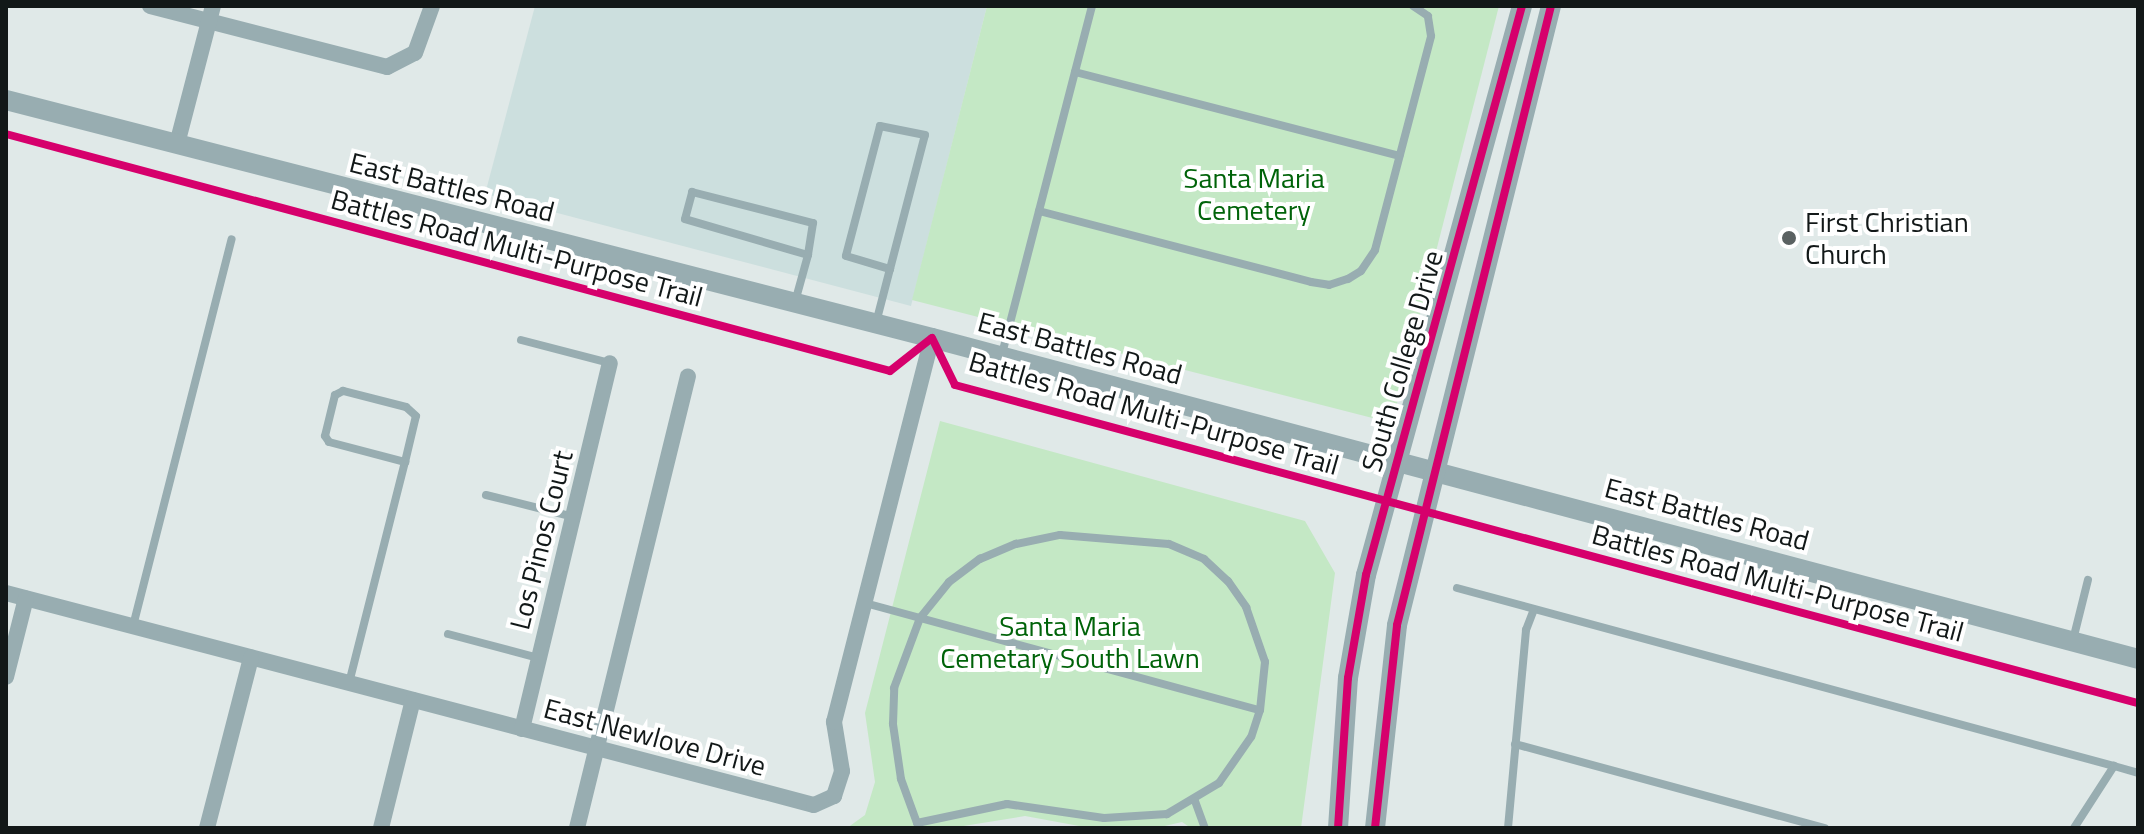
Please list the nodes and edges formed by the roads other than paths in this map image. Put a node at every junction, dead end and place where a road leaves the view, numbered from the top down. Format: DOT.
graph roads {
  1 [pos="150,6"];
  2 [pos="432,6"];
  3 [pos="1092,6"];
  4 [pos="1413,6"];
  5 [pos="1522,6"];
  6 [pos="1551,6"];
  7 [pos="211,14"];
  8 [pos="1075,72"];
  9 [pos="6,100"];
  10 [pos="177,144"];
  11 [pos="1399,156"];
  12 [pos="1039,211"];
  13 [pos="232,239"];
  14 [pos="808,255"];
  15 [pos="890,269"];
  16 [pos="794,302"];
  17 [pos="875,324"];
  18 [pos="932,338"];
  19 [pos="521,340"];
  20 [pos="1001,357"];
  21 [pos="610,363"];
  22 [pos="688,376"];
  23 [pos="1397,461"];
  24 [pos="405,462"];
  25 [pos="1436,472"];
  26 [pos="486,495"];
  27 [pos="574,517"];
  28 [pos="2088,580"];
  29 [pos="1457,588"];
  30 [pos="6,593"];
  31 [pos="26,598"];
  32 [pos="864,603"];
  33 [pos="1534,609"];
  34 [pos="920,618"];
  35 [pos="133,627"];
  36 [pos="448,634"];
  37 [pos="2072,641"];
  38 [pos="251,658"];
  39 [pos="539,658"];
  40 [pos="2138,659"];
  41 [pos="6,677"];
  42 [pos="349,683"];
  43 [pos="413,700"];
  44 [pos="1260,710"];
  45 [pos="522,729"];
  46 [pos="1515,744"];
  47 [pos="597,749"];
  48 [pos="2114,766"];
  49 [pos="2138,773"];
  50 [pos="1195,801"];
  51 [pos="1812,826"];
  52 [pos="207,828"];
  53 [pos="381,828"];
  54 [pos="577,828"];
  55 [pos="1205,828"];
  56 [pos="1338,828"];
  57 [pos="1375,828"];
  58 [pos="1508,828"];
  59 [pos="1825,828"];
  60 [pos="2074,828"];
  1 -- 7 [label="street"];
  2 -- 7 [label="street"];
  3 -- 8 [label="lane"];
  4 -- 11 [label="lane"];
  5 -- 23 [label="street, South College Drive"];
  6 -- 25 [label="street, South College Drive"];
  7 -- 10 [label="street"];
  8 -- 11 [label="lane"];
  8 -- 12 [label="lane"];
  9 -- 10 [label="street, East Battles Road"];
  10 -- 16 [label="street, East Battles Road"];
  11 -- 12 [label="lane"];
  12 -- 20 [label="lane"];
  13 -- 35 [label="lane"];
  14 -- 14 [label="lane"];
  14 -- 16 [label="lane"];
  15 -- 15 [label="lane"];
  15 -- 17 [label="lane"];
  16 -- 17 [label="street, East Battles Road"];
  17 -- 18 [label="street, East Battles Road"];
  18 -- 20 [label="street, East Battles Road"];
  18 -- 32 [label="street, East Newlove Drive"];
  19 -- 21 [label="lane"];
  20 -- 23 [label="street, East Battles Road"];
  21 -- 27 [label="street, Los Pinos Court"];
  22 -- 47 [label="street"];
  23 -- 25 [label="street, East Battles Road"];
  23 -- 56 [label="street, South College Drive"];
  24 -- 24 [label="lane"];
  24 -- 42 [label="lane"];
  25 -- 37 [label="street, East Battles Road"];
  25 -- 57 [label="street, South College Drive"];
  26 -- 27 [label="lane"];
  27 -- 39 [label="street, Los Pinos Court"];
  28 -- 37 [label="lane"];
  29 -- 33 [label="lane"];
  30 -- 31 [label="street, East Newlove Drive"];
  31 -- 35 [label="street, East Newlove Drive"];
  31 -- 41 [label="street"];
  32 -- 34 [label="lane"];
  32 -- 47 [label="street, East Newlove Drive"];
  33 -- 46 [label="lane"];
  33 -- 48 [label="lane"];
  34 -- 44 [label="lane"];
  34 -- 44 [label="lane"];
  34 -- 50 [label="lane"];
  35 -- 38 [label="street, East Newlove Drive"];
  36 -- 39 [label="lane"];
  37 -- 40 [label="street, East Battles Road"];
  38 -- 42 [label="street, East Newlove Drive"];
  38 -- 52 [label="street"];
  39 -- 45 [label="street, Los Pinos Court"];
  42 -- 43 [label="street, East Newlove Drive"];
  43 -- 45 [label="street, East Newlove Drive"];
  43 -- 53 [label="street"];
  44 -- 50 [label="lane"];
  45 -- 47 [label="street, East Newlove Drive"];
  46 -- 51 [label="lane"];
  46 -- 58 [label="lane"];
  47 -- 54 [label="street"];
  48 -- 49 [label="lane"];
  48 -- 60 [label="lane"];
  50 -- 55 [label="lane"];
  51 -- 59 [label="lane"];
}
